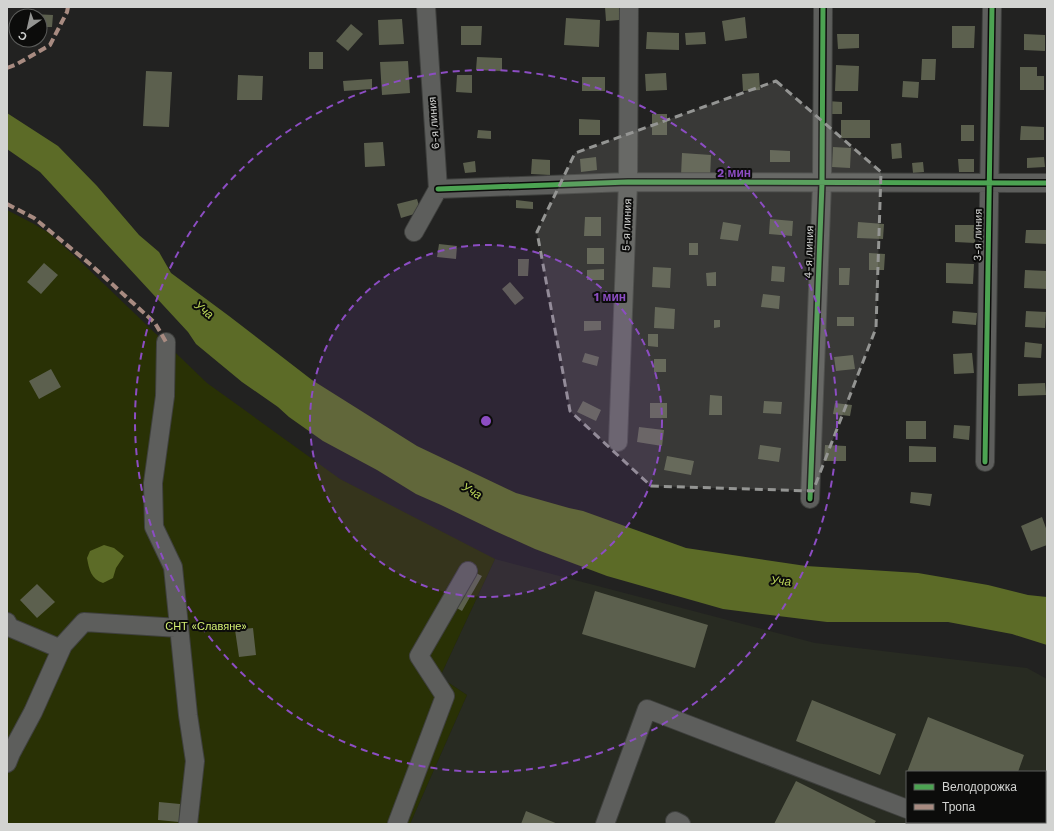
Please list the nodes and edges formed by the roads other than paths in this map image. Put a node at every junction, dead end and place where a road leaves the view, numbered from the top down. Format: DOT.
graph roads {
  1 [pos="426,7"];
  2 [pos="629,7"];
  3 [pos="823,7"];
  4 [pos="992,7"];
  5 [pos="628,182"];
  6 [pos="989,183"];
  7 [pos="1047,183"];
  8 [pos="822,184"];
  9 [pos="438,189"];
  10 [pos="414,232"];
  11 [pos="166,342"];
  12 [pos="618,442"];
  13 [pos="985,462"];
  14 [pos="810,498"];
  15 [pos="468,571"];
  16 [pos="7,622"];
  17 [pos="178,628"];
  18 [pos="61,649"];
  19 [pos="7,763"];
  20 [pos="906,809"];
  21 [pos="188,824"];
  22 [pos="397,824"];
  23 [pos="605,824"];
  1 -- 9 [label="street, 6-я линия"];
  2 -- 5 [label="street, 5-я линия"];
  3 -- 8 [label="street, 4-я линия"];
  4 -- 6 [label="street, 3-я линия"];
  5 -- 8 [label="street"];
  5 -- 9 [label="street"];
  5 -- 12 [label="street, 5-я линия"];
  6 -- 7 [label="street"];
  6 -- 8 [label="street"];
  6 -- 13 [label="street, 3-я линия"];
  8 -- 14 [label="street, 4-я линия"];
  9 -- 10 [label="street"];
  11 -- 17 [label="street"];
  15 -- 22 [label="street"];
  16 -- 18 [label="street"];
  17 -- 18 [label="street"];
  17 -- 21 [label="street"];
  18 -- 19 [label="street"];
  20 -- 23 [label="street"];
}
